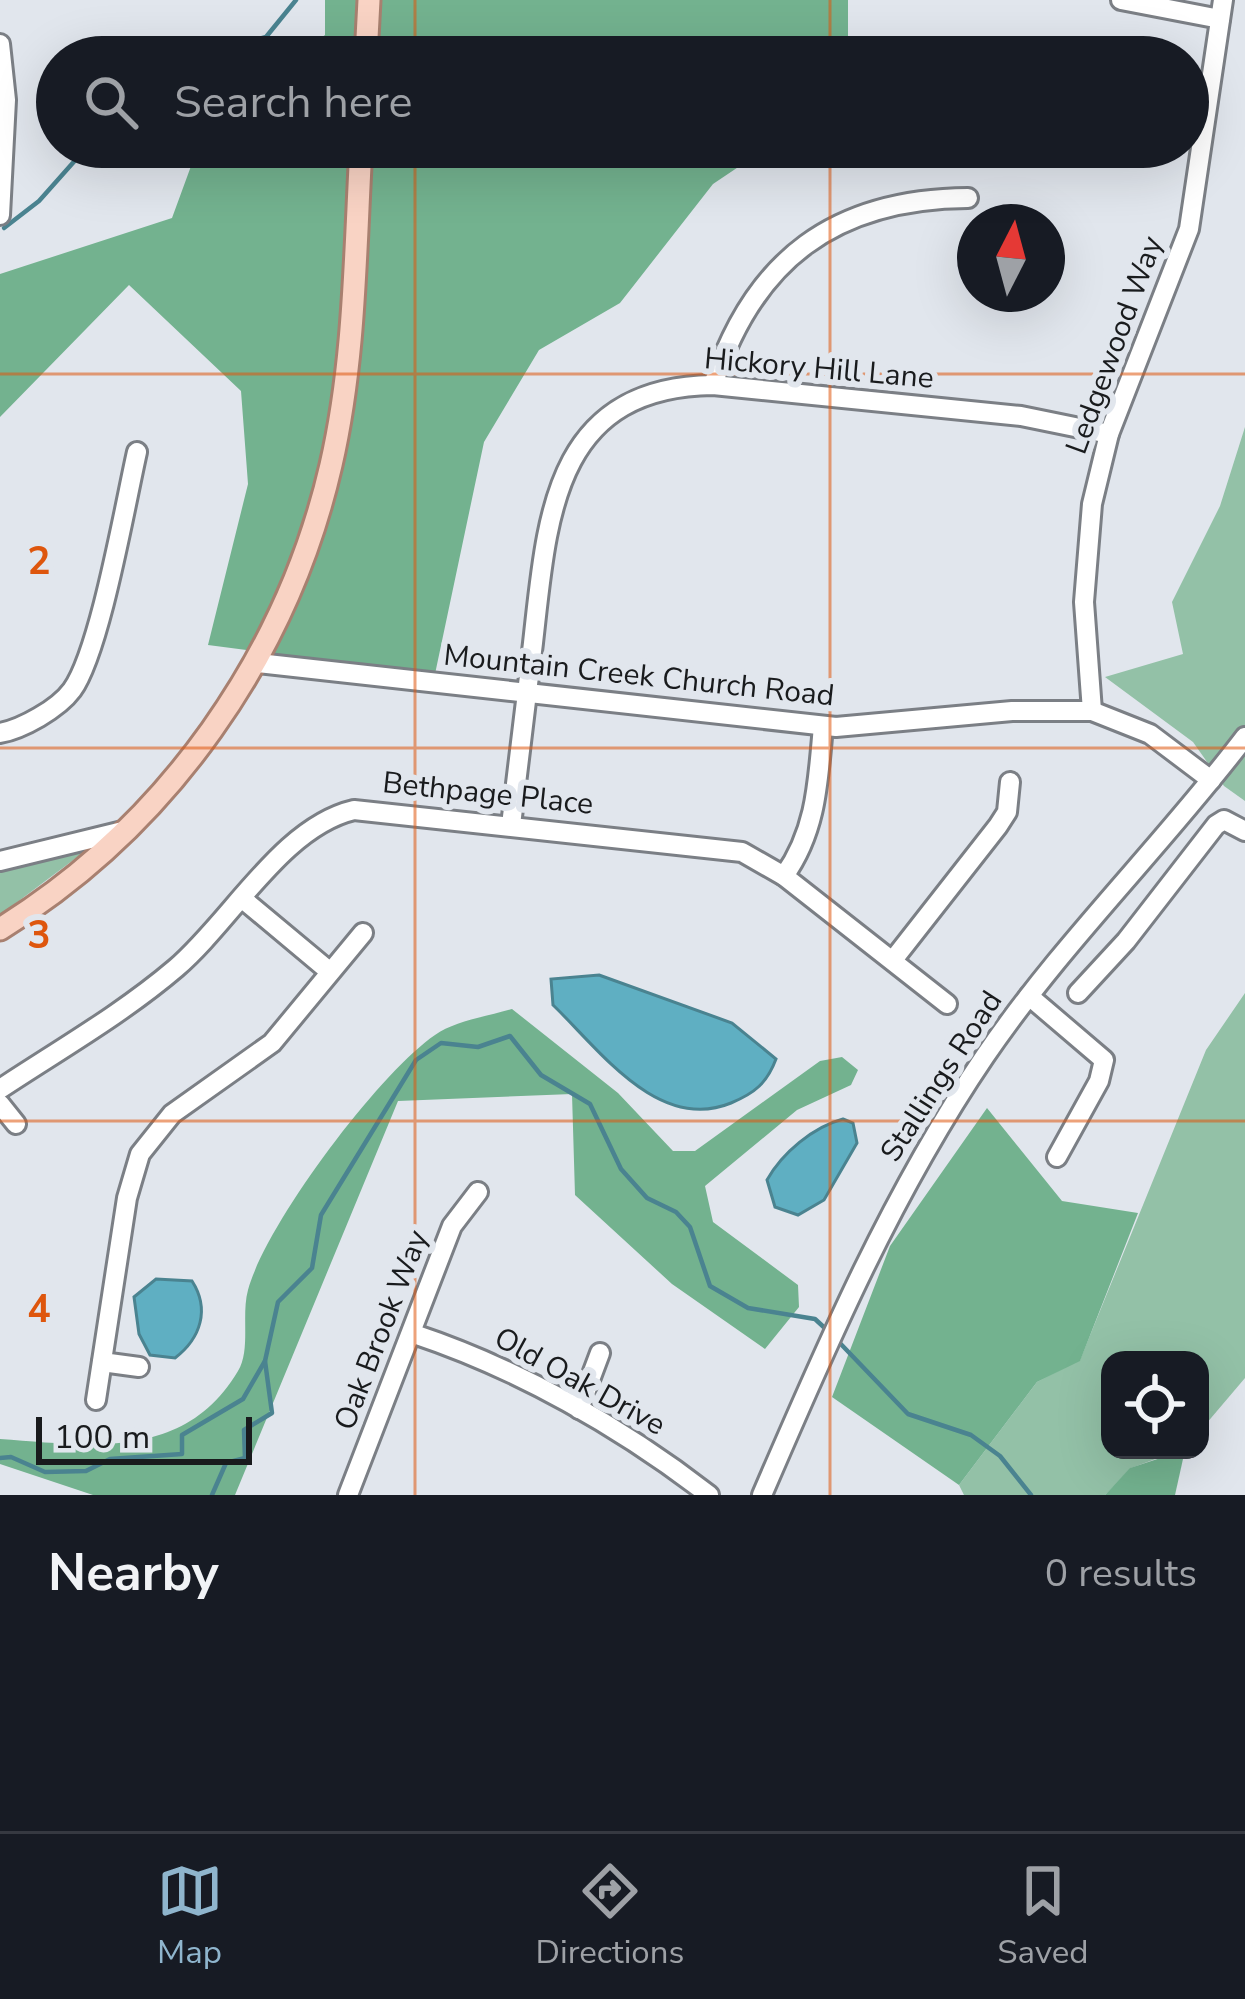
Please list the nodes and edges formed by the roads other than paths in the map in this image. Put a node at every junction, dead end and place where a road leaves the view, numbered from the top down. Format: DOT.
graph roads {
  1 [pos="369,0"];
  2 [pos="1121,0"];
  3 [pos="1222,9"];
  4 [pos="367,36"];
  5 [pos="0,44"];
  6 [pos="1209,96"];
  7 [pos="360,168"];
  8 [pos="1198,168"];
  9 [pos="968,198"];
  10 [pos="0,215"];
  11 [pos="713,385"];
  12 [pos="1109,434"];
  13 [pos="137,452"];
  14 [pos="258,663"];
  15 [pos="526,694"];
  16 [pos="1092,711"];
  17 [pos="823,726"];
  18 [pos="0,733"];
  19 [pos="1245,737"];
  20 [pos="1211,780"];
  21 [pos="1010,782"];
  22 [pos="511,825"];
  23 [pos="127,830"];
  24 [pos="1245,831"];
  25 [pos="0,861"];
  26 [pos="784,875"];
  27 [pos="1117,893"];
  28 [pos="244,900"];
  29 [pos="1147,914"];
  30 [pos="0,929"];
  31 [pos="363,933"];
  32 [pos="893,960"];
  33 [pos="329,970"];
  34 [pos="1078,993"];
  35 [pos="1029,996"];
  36 [pos="947,1004"];
  37 [pos="0,1089"];
  38 [pos="0,1104"];
  39 [pos="16,1124"];
  40 [pos="1057,1157"];
  41 [pos="478,1192"];
  42 [pos="414,1334"];
  43 [pos="600,1352"];
  44 [pos="102,1362"];
  45 [pos="140,1367"];
  46 [pos="96,1400"];
  47 [pos="579,1409"];
  48 [pos="348,1495"];
  49 [pos="709,1495"];
  50 [pos="762,1495"];
  1 -- 4 [label="main road"];
  2 -- 3 [label="street"];
  3 -- 6 [label="street, Ledgewood Way"];
  5 -- 10 [label="street"];
  7 -- 14 [label="main road"];
  8 -- 12 [label="street, Ledgewood Way"];
  9 -- 11 [label="street"];
  11 -- 12 [label="street, Hickory Hill Lane"];
  11 -- 15 [label="street, Hickory Hill Lane"];
  12 -- 16 [label="street, Ledgewood Way"];
  13 -- 18 [label="street"];
  14 -- 15 [label="street, Mountain Creek Church Road"];
  14 -- 23 [label="main road"];
  15 -- 17 [label="street, Mountain Creek Church Road"];
  15 -- 22 [label="street, Hickory Hill Lane"];
  16 -- 17 [label="street, Mountain Creek Church Road"];
  16 -- 20 [label="street, Mountain Creek Church Road"];
  17 -- 26 [label="street"];
  19 -- 20 [label="street, Stallings Road"];
  20 -- 27 [label="street, Stallings Road"];
  21 -- 32 [label="street"];
  22 -- 26 [label="street, Bethpage Place"];
  22 -- 28 [label="street, Bethpage Place"];
  23 -- 25 [label="street"];
  23 -- 30 [label="main road"];
  24 -- 29 [label="street"];
  26 -- 32 [label="street, Bethpage Place"];
  27 -- 29 [label="street"];
  27 -- 35 [label="street, Stallings Road"];
  28 -- 33 [label="street"];
  28 -- 37 [label="street, Bethpage Place"];
  29 -- 34 [label="street"];
  31 -- 33 [label="street"];
  32 -- 36 [label="street, Bethpage Place"];
  33 -- 44 [label="street"];
  35 -- 40 [label="street"];
  35 -- 50 [label="street, Stallings Road"];
  38 -- 39 [label="street"];
  41 -- 42 [label="street, Oak Brook Way"];
  42 -- 47 [label="street, Old Oak Drive"];
  42 -- 48 [label="street, Oak Brook Way"];
  43 -- 47 [label="street"];
  44 -- 45 [label="street"];
  44 -- 46 [label="street"];
  47 -- 49 [label="street, Old Oak Drive"];
}
